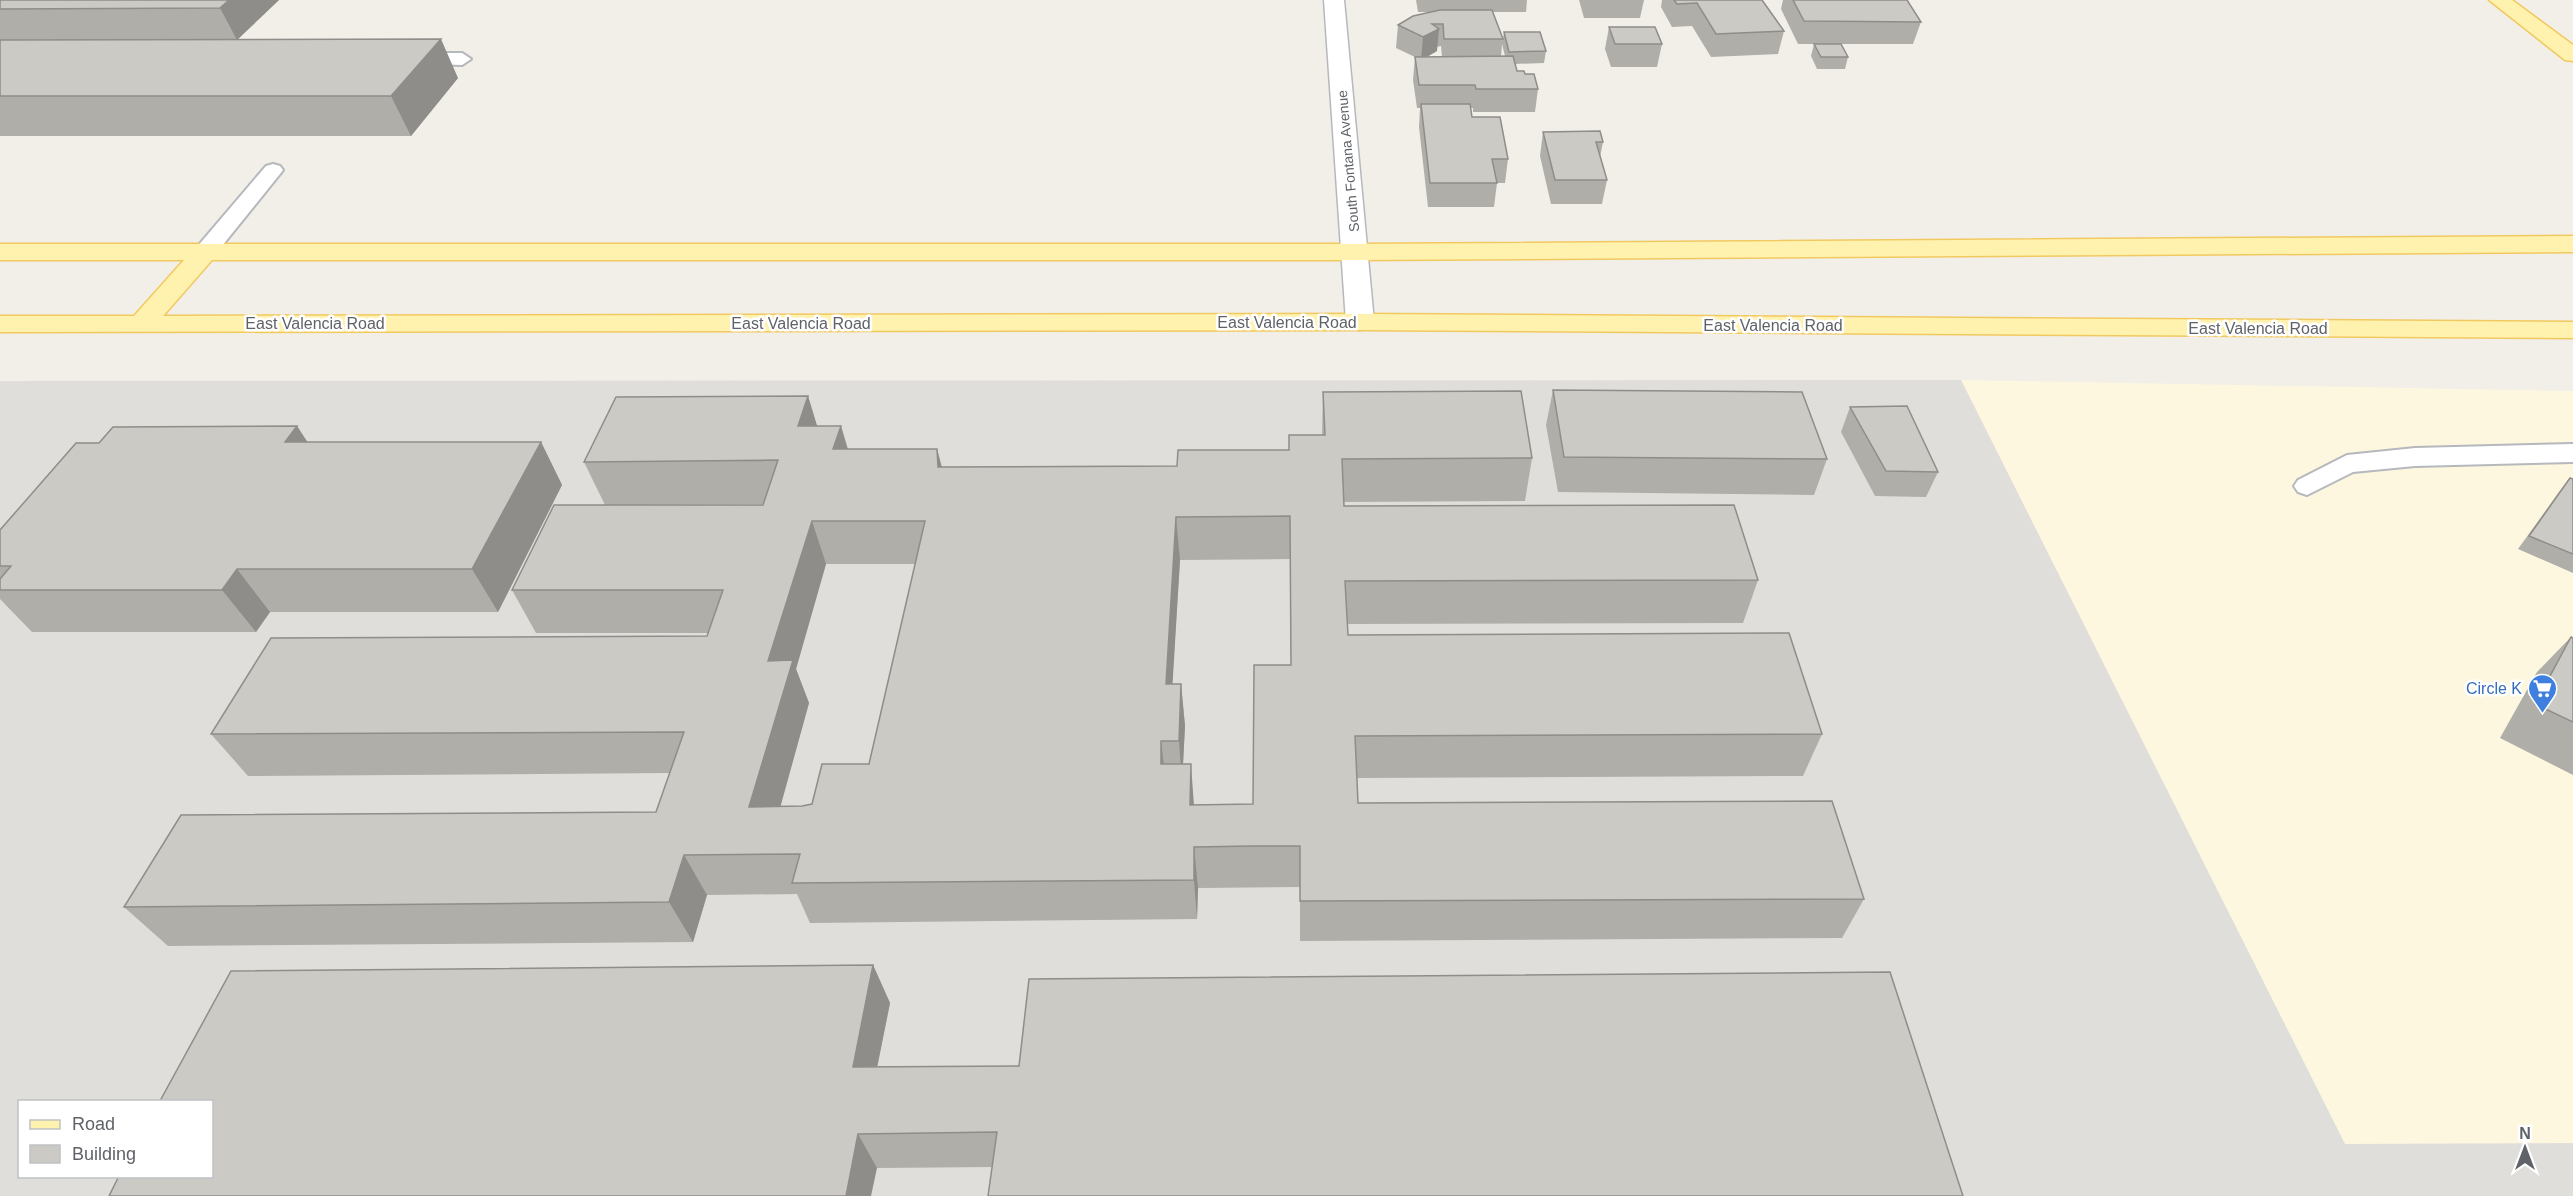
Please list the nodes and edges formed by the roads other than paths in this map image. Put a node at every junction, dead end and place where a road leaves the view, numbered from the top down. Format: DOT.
graph roads {
  1 [pos="1334,0"];
  2 [pos="2499,0"];
  3 [pos="2573,55"];
  4 [pos="394,59"];
  5 [pos="462,59"];
  6 [pos="273,170"];
  7 [pos="2573,244"];
  8 [pos="0,252"];
  9 [pos="205,252"];
  10 [pos="1355,252"];
  11 [pos="1360,322"];
  12 [pos="0,324"];
  13 [pos="141,324"];
  14 [pos="2573,330"];
  15 [pos="2573,453"];
  16 [pos="2307,486"];
  1 -- 10 [label="street, South Fontana Avenue"];
  2 -- 3 [label="main road"];
  4 -- 5 [label="lane"];
  6 -- 9 [label="lane"];
  7 -- 10 [label="main road"];
  8 -- 9 [label="main road"];
  9 -- 10 [label="main road"];
  9 -- 13 [label="main road"];
  10 -- 11 [label="street, South Fontana Avenue"];
  11 -- 13 [label="main road, East Valencia Road"];
  11 -- 14 [label="main road, East Valencia Road"];
  12 -- 13 [label="main road, East Valencia Road"];
  15 -- 16 [label="lane"];
}
